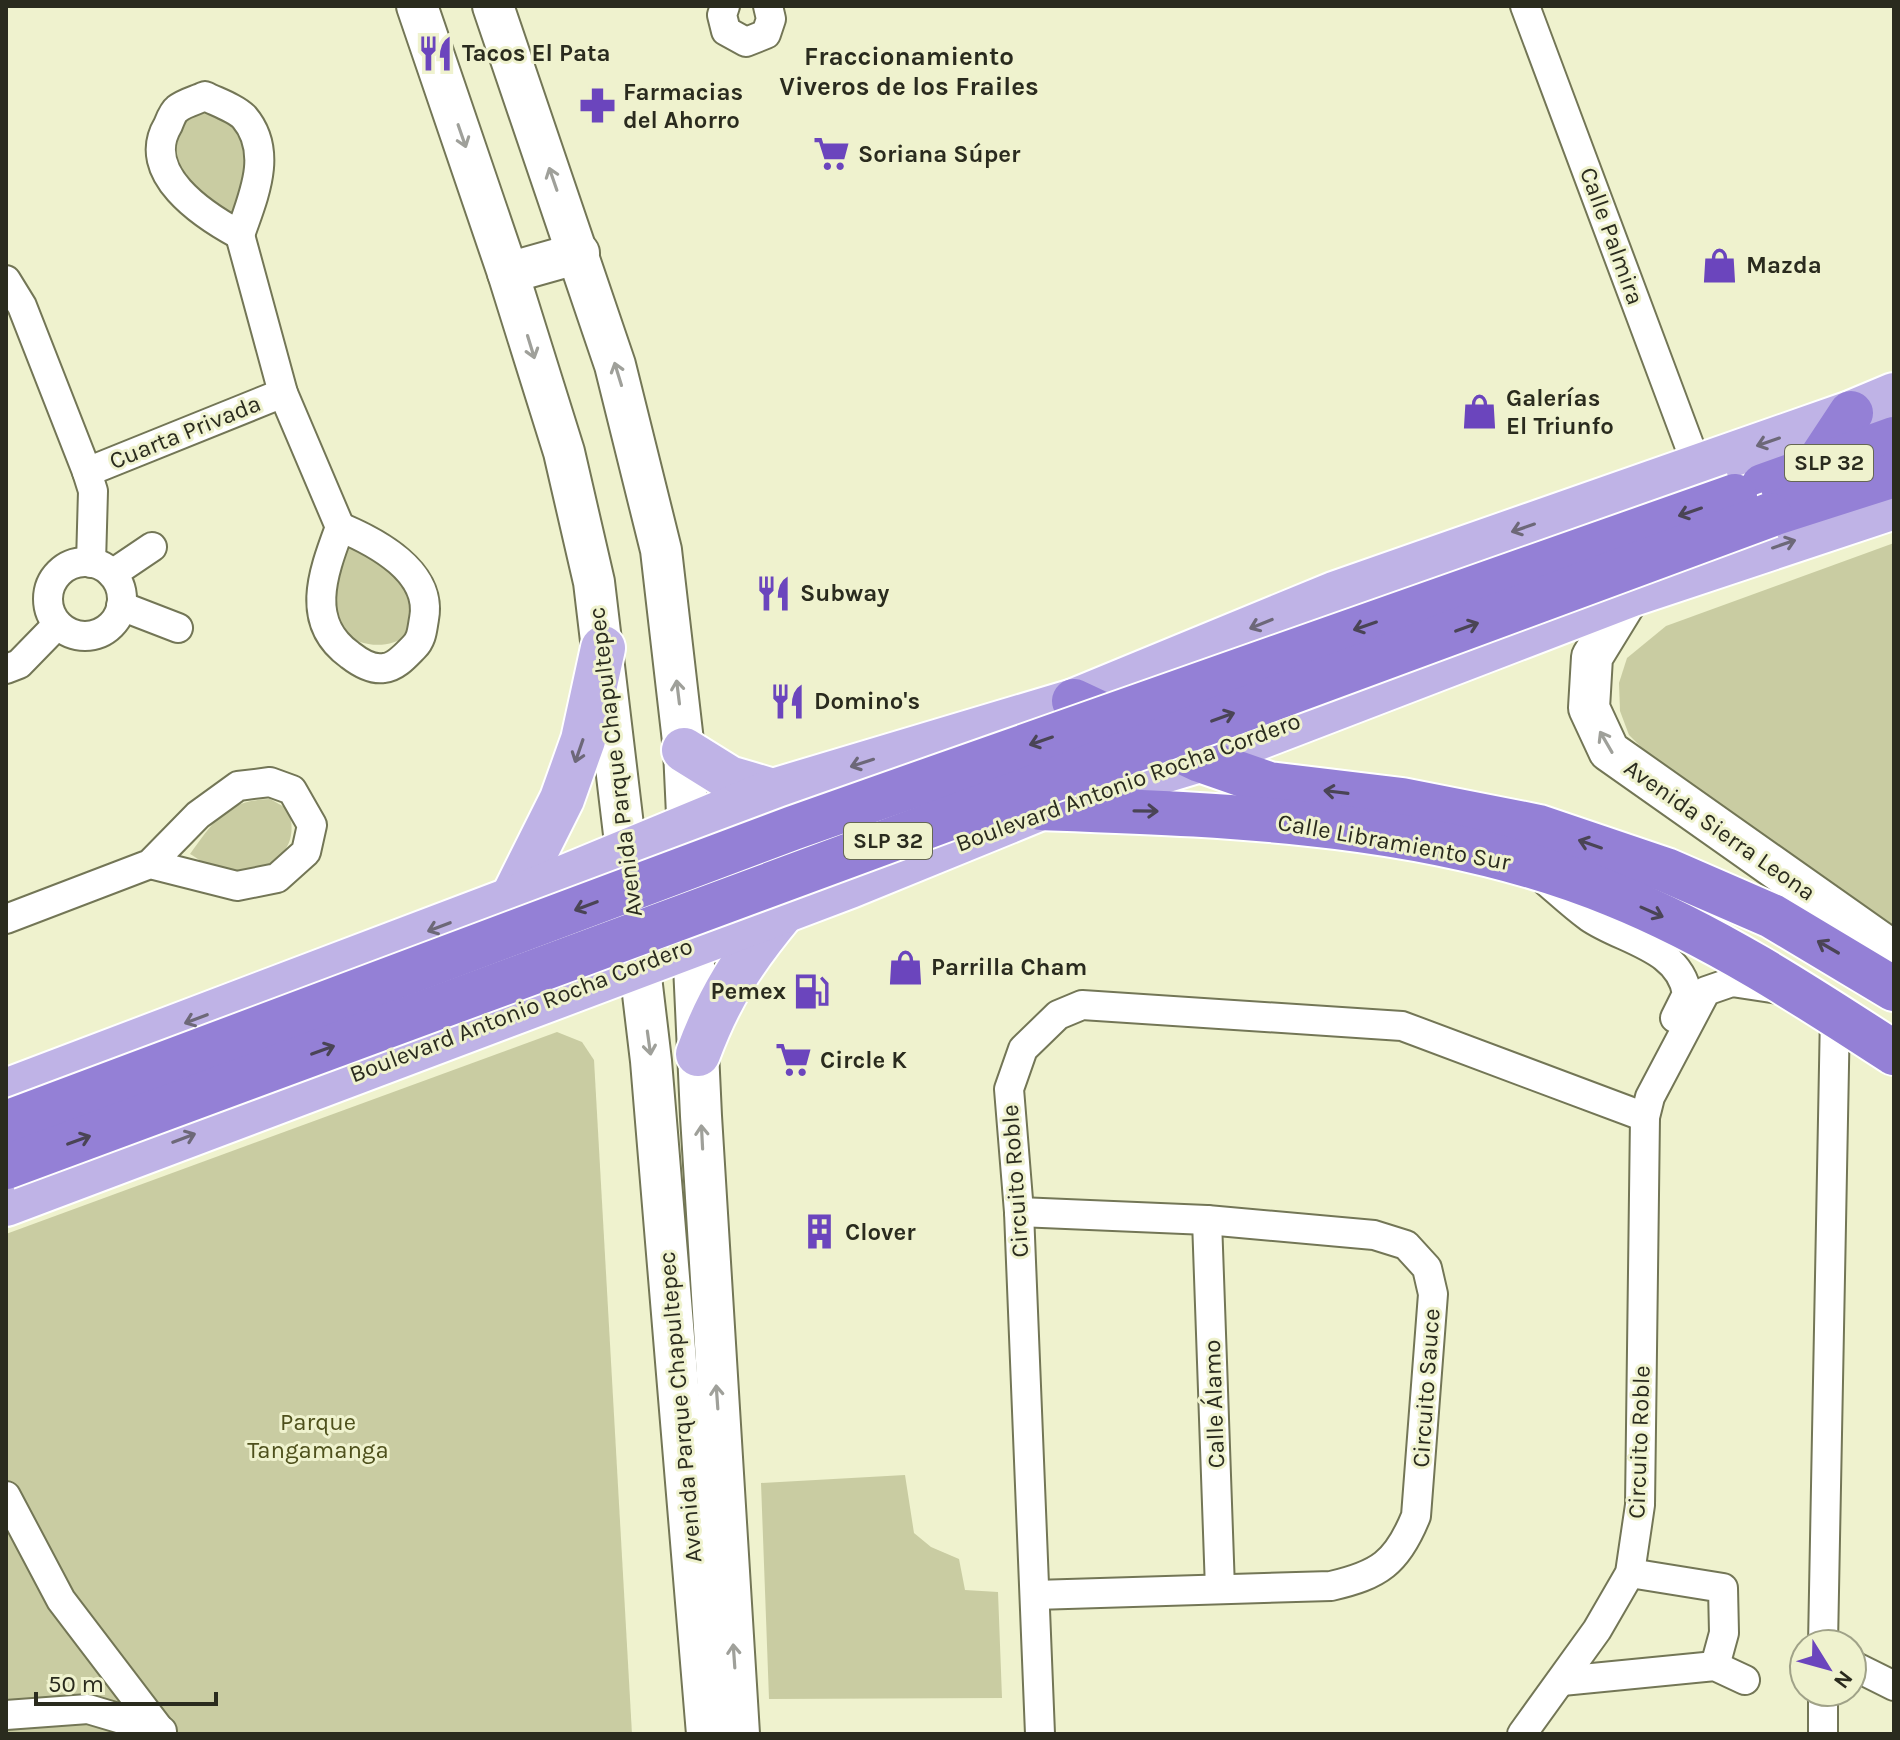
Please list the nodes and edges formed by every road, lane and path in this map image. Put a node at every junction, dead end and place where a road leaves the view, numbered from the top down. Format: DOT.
graph roads {
  1 [pos="417,6"];
  2 [pos="493,6"];
  3 [pos="725,6"];
  4 [pos="768,6"];
  5 [pos="1525,6"];
  6 [pos="240,235"];
  7 [pos="579,253"];
  8 [pos="508,273"];
  9 [pos="8,287"];
  10 [pos="283,393"];
  11 [pos="1894,395"];
  12 [pos="1851,413"];
  13 [pos="1894,439"];
  14 [pos="1697,466"];
  15 [pos="1814,469"];
  16 [pos="87,472"];
  17 [pos="1894,475"];
  18 [pos="1767,500"];
  19 [pos="1894,507"];
  20 [pos="340,527"];
  21 [pos="152,547"];
  22 [pos="101,568"];
  23 [pos="1630,595"];
  24 [pos="121,606"];
  25 [pos="57,625"];
  26 [pos="178,628"];
  27 [pos="603,648"];
  28 [pos="6,669"];
  29 [pos="1074,701"];
  30 [pos="684,750"];
  31 [pos="1200,760"];
  32 [pos="815,779"];
  33 [pos="773,791"];
  34 [pos="1041,808"];
  35 [pos="687,826"];
  36 [pos="626,851"];
  37 [pos="150,864"];
  38 [pos="1526,865"];
  39 [pos="850,886"];
  40 [pos="512,899"];
  41 [pos="783,911"];
  42 [pos="6,919"];
  43 [pos="692,946"];
  44 [pos="1894,952"];
  45 [pos="639,966"];
  46 [pos="1894,989"];
  47 [pos="1796,991"];
  48 [pos="1693,997"];
  49 [pos="531,1007"];
  50 [pos="1835,1014"];
  51 [pos="1894,1053"];
  52 [pos="698,1054"];
  53 [pos="6,1091"];
  54 [pos="1604,1101"];
  55 [pos="1645,1117"];
  56 [pos="6,1123"];
  57 [pos="6,1167"];
  58 [pos="6,1204"];
  59 [pos="1019,1212"];
  60 [pos="1207,1220"];
  61 [pos="6,1496"];
  62 [pos="1630,1573"];
  63 [pos="1220,1589"];
  64 [pos="1035,1595"];
  65 [pos="1823,1628"];
  66 [pos="1715,1666"];
  67 [pos="1868,1673"];
  68 [pos="1745,1680"];
  69 [pos="1562,1681"];
  70 [pos="1894,1686"];
  71 [pos="1823,1708"];
  72 [pos="6,1715"];
  73 [pos="89,1721"];
  74 [pos="165,1732"];
  75 [pos="707,1734"];
  76 [pos="739,1734"];
  77 [pos="1040,1734"];
  78 [pos="1522,1734"];
  79 [pos="1823,1734"];
  1 -- 8 [label="main road, Avenida Parque Chapultepec, one-way"];
  7 -- 2 [label="main road, Avenida Parque Chapultepec, one-way"];
  3 -- 4 [label="street"];
  5 -- 14 [label="street, Calle Palmira"];
  6 -- 6 [label="street"];
  6 -- 10 [label="street, Cuarta Privada"];
  7 -- 8 [label="main road"];
  30 -- 7 [label="main road, Avenida Parque Chapultepec, one-way"];
  8 -- 27 [label="main road, Avenida Parque Chapultepec, one-way"];
  9 -- 16 [label="street"];
  10 -- 16 [label="street, Cuarta Privada"];
  10 -- 20 [label="street, Cuarta Privada"];
  11 -- 12 [label="main road"];
  12 -- 14 [label="main road, one-way"];
  12 -- 15 [label="highway"];
  13 -- 15 [label="highway, SLP 32"];
  14 -- 29 [label="main road, one-way"];
  15 -- 18 [label="highway, SLP 32"];
  16 -- 22 [label="street"];
  17 -- 18 [label="highway, SLP 32"];
  18 -- 56 [label="highway, SLP 32, one-way, bridge"];
  57 -- 18 [label="highway, SLP 32, one-way, bridge"];
  23 -- 19 [label="main road, Boulevard Antonio Rocha Cordero, one-way"];
  20 -- 20 [label="street"];
  21 -- 22 [label="street"];
  22 -- 24 [label="street"];
  22 -- 25 [label="street"];
  23 -- 31 [label="main road, Boulevard Antonio Rocha Cordero"];
  44 -- 23 [label="main road, Avenida Sierra Leona, one-way"];
  24 -- 25 [label="street"];
  24 -- 26 [label="street"];
  25 -- 28 [label="street"];
  27 -- 36 [label="main road, Avenida Parque Chapultepec"];
  27 -- 40 [label="main road, one-way"];
  29 -- 31 [label="highway, Calle Libramiento Sur"];
  29 -- 32 [label="main road, one-way"];
  30 -- 33 [label="main road"];
  30 -- 35 [label="main road, Avenida Parque Chapultepec"];
  31 -- 34 [label="main road, Boulevard Antonio Rocha Cordero"];
  46 -- 31 [label="highway, Calle Libramiento Sur, one-way"];
  32 -- 33 [label="main road"];
  32 -- 39 [label="main road"];
  33 -- 35 [label="main road"];
  34 -- 38 [label="highway, Calle Libramiento Sur, one-way"];
  34 -- 39 [label="main road, Boulevard Antonio Rocha Cordero"];
  35 -- 36 [label="main road"];
  35 -- 43 [label="main road, Avenida Parque Chapultepec"];
  36 -- 40 [label="main road"];
  36 -- 45 [label="main road, Avenida Parque Chapultepec"];
  37 -- 37 [label="street"];
  37 -- 42 [label="street"];
  38 -- 47 [label="highway, Calle Libramiento Sur, one-way"];
  38 -- 48 [label="street"];
  39 -- 41 [label="main road, Boulevard Antonio Rocha Cordero"];
  40 -- 49 [label="main road"];
  40 -- 53 [label="main road, one-way"];
  41 -- 43 [label="main road, Boulevard Antonio Rocha Cordero"];
  41 -- 52 [label="main road"];
  43 -- 45 [label="main road, Boulevard Antonio Rocha Cordero"];
  43 -- 52 [label="main road, Avenida Parque Chapultepec"];
  45 -- 49 [label="main road, Boulevard Antonio Rocha Cordero"];
  45 -- 75 [label="main road, Avenida Parque Chapultepec, one-way"];
  47 -- 48 [label="street"];
  47 -- 50 [label="highway, Calle Libramiento Sur"];
  48 -- 54 [label="street"];
  48 -- 55 [label="street, Circuito Roble"];
  58 -- 49 [label="main road, Boulevard Antonio Rocha Cordero, one-way"];
  50 -- 51 [label="highway, Calle Libramiento Sur"];
  50 -- 65 [label="street"];
  76 -- 52 [label="main road, Avenida Parque Chapultepec, one-way"];
  54 -- 55 [label="street, Circuito Roble"];
  54 -- 59 [label="street, Circuito Roble"];
  55 -- 62 [label="street, Circuito Roble"];
  59 -- 60 [label="street, Circuito Sauce"];
  59 -- 64 [label="street, Circuito Roble"];
  60 -- 63 [label="street, Calle Álamo"];
  60 -- 63 [label="street, Circuito Sauce"];
  61 -- 74 [label="street"];
  62 -- 66 [label="street"];
  62 -- 69 [label="street, Circuito Roble"];
  63 -- 64 [label="street, Circuito Sauce"];
  64 -- 77 [label="street, Circuito Roble"];
  66 -- 68 [label="street"];
  66 -- 69 [label="street"];
  67 -- 70 [label="street"];
  69 -- 78 [label="street, Circuito Roble"];
  71 -- 79 [label="street"];
  72 -- 73 [label="street"];
  73 -- 74 [label="street"];
}
